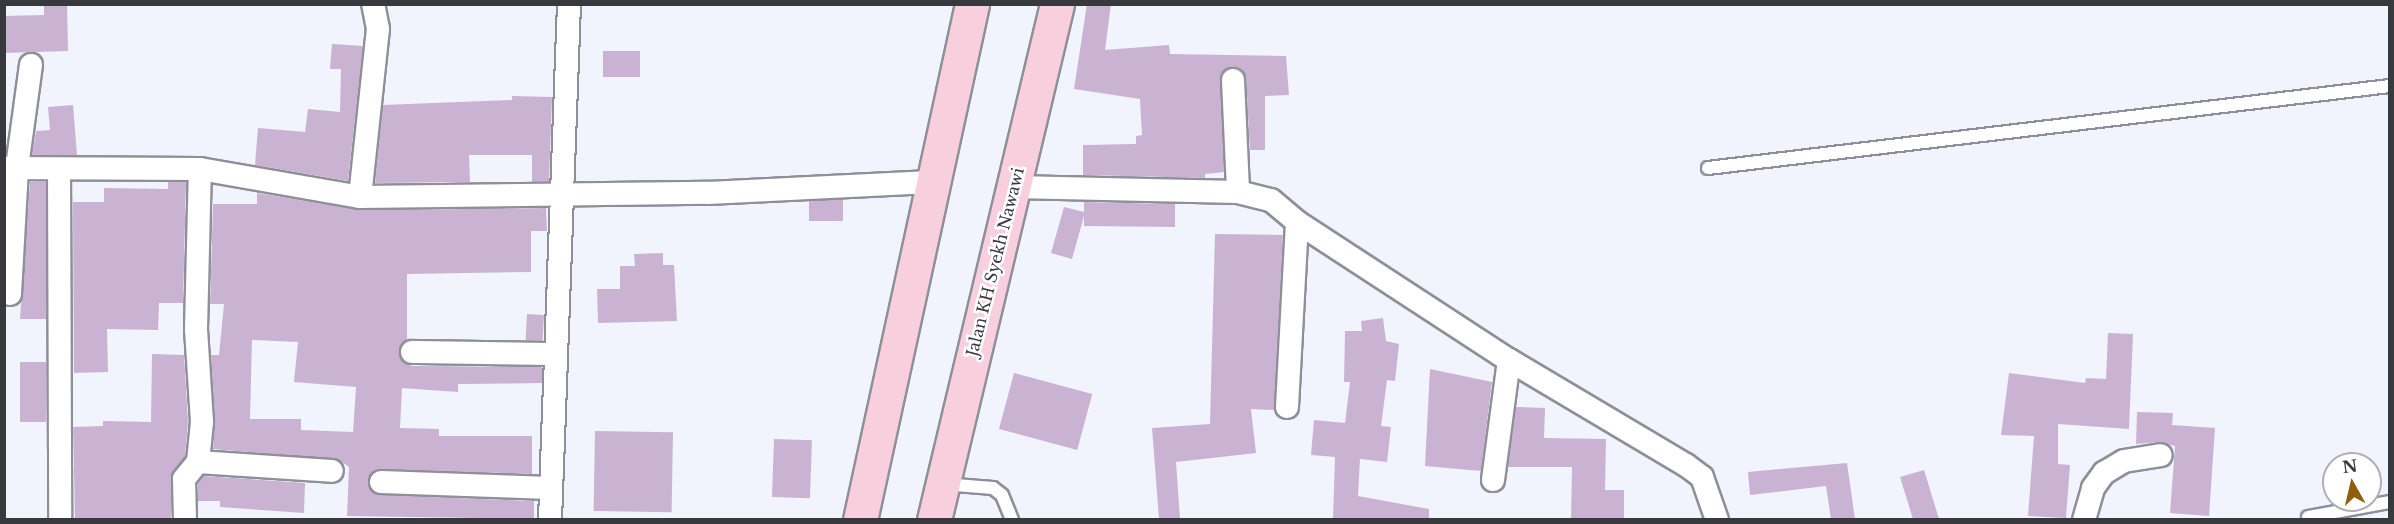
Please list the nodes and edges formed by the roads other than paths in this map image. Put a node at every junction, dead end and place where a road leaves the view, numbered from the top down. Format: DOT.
graph roads {
  1 [pos="373,4"];
  2 [pos="569,4"];
  3 [pos="972,4"];
  4 [pos="1057,4"];
  5 [pos="31,65"];
  6 [pos="1233,80"];
  7 [pos="2390,86"];
  8 [pos="10,167"];
  9 [pos="1708,168"];
  10 [pos="59,169"];
  11 [pos="200,169"];
  12 [pos="931,182"];
  13 [pos="1014,187"];
  14 [pos="1238,192"];
  15 [pos="560,194"];
  16 [pos="360,196"];
  17 [pos="1298,222"];
  18 [pos="10,294"];
  19 [pos="412,352"];
  20 [pos="555,354"];
  21 [pos="1509,360"];
  22 [pos="1287,407"];
  23 [pos="2161,455"];
  24 [pos="198,462"];
  25 [pos="332,471"];
  26 [pos="1493,480"];
  27 [pos="381,482"];
  28 [pos="942,484"];
  29 [pos="551,488"];
  30 [pos="2390,502"];
  31 [pos="2308,517"];
  32 [pos="60,519"];
  33 [pos="185,519"];
  34 [pos="550,519"];
  35 [pos="860,519"];
  36 [pos="934,519"];
  37 [pos="1012,519"];
  38 [pos="1717,519"];
  39 [pos="2084,519"];
  1 -- 16 [label="street"];
  2 -- 15 [label="street"];
  3 -- 12 [label="main road"];
  4 -- 13 [label="main road, Jalan KH Syekh Nawawi"];
  5 -- 8 [label="street"];
  6 -- 14 [label="street"];
  7 -- 9 [label="lane"];
  8 -- 10 [label="street"];
  8 -- 18 [label="street"];
  10 -- 11 [label="street"];
  10 -- 32 [label="street"];
  11 -- 16 [label="street"];
  11 -- 24 [label="street"];
  12 -- 15 [label="street"];
  12 -- 35 [label="main road"];
  13 -- 14 [label="street"];
  13 -- 28 [label="main road, Jalan KH Syekh Nawawi"];
  14 -- 17 [label="street"];
  15 -- 16 [label="street"];
  15 -- 20 [label="street"];
  17 -- 21 [label="street"];
  17 -- 22 [label="street"];
  19 -- 20 [label="street"];
  20 -- 29 [label="street"];
  21 -- 26 [label="street"];
  21 -- 38 [label="street"];
  23 -- 39 [label="street"];
  24 -- 25 [label="street"];
  24 -- 33 [label="street"];
  27 -- 29 [label="street"];
  28 -- 36 [label="main road, Jalan KH Syekh Nawawi"];
  28 -- 37 [label="lane"];
  29 -- 34 [label="street"];
  30 -- 31 [label="lane"];
}
